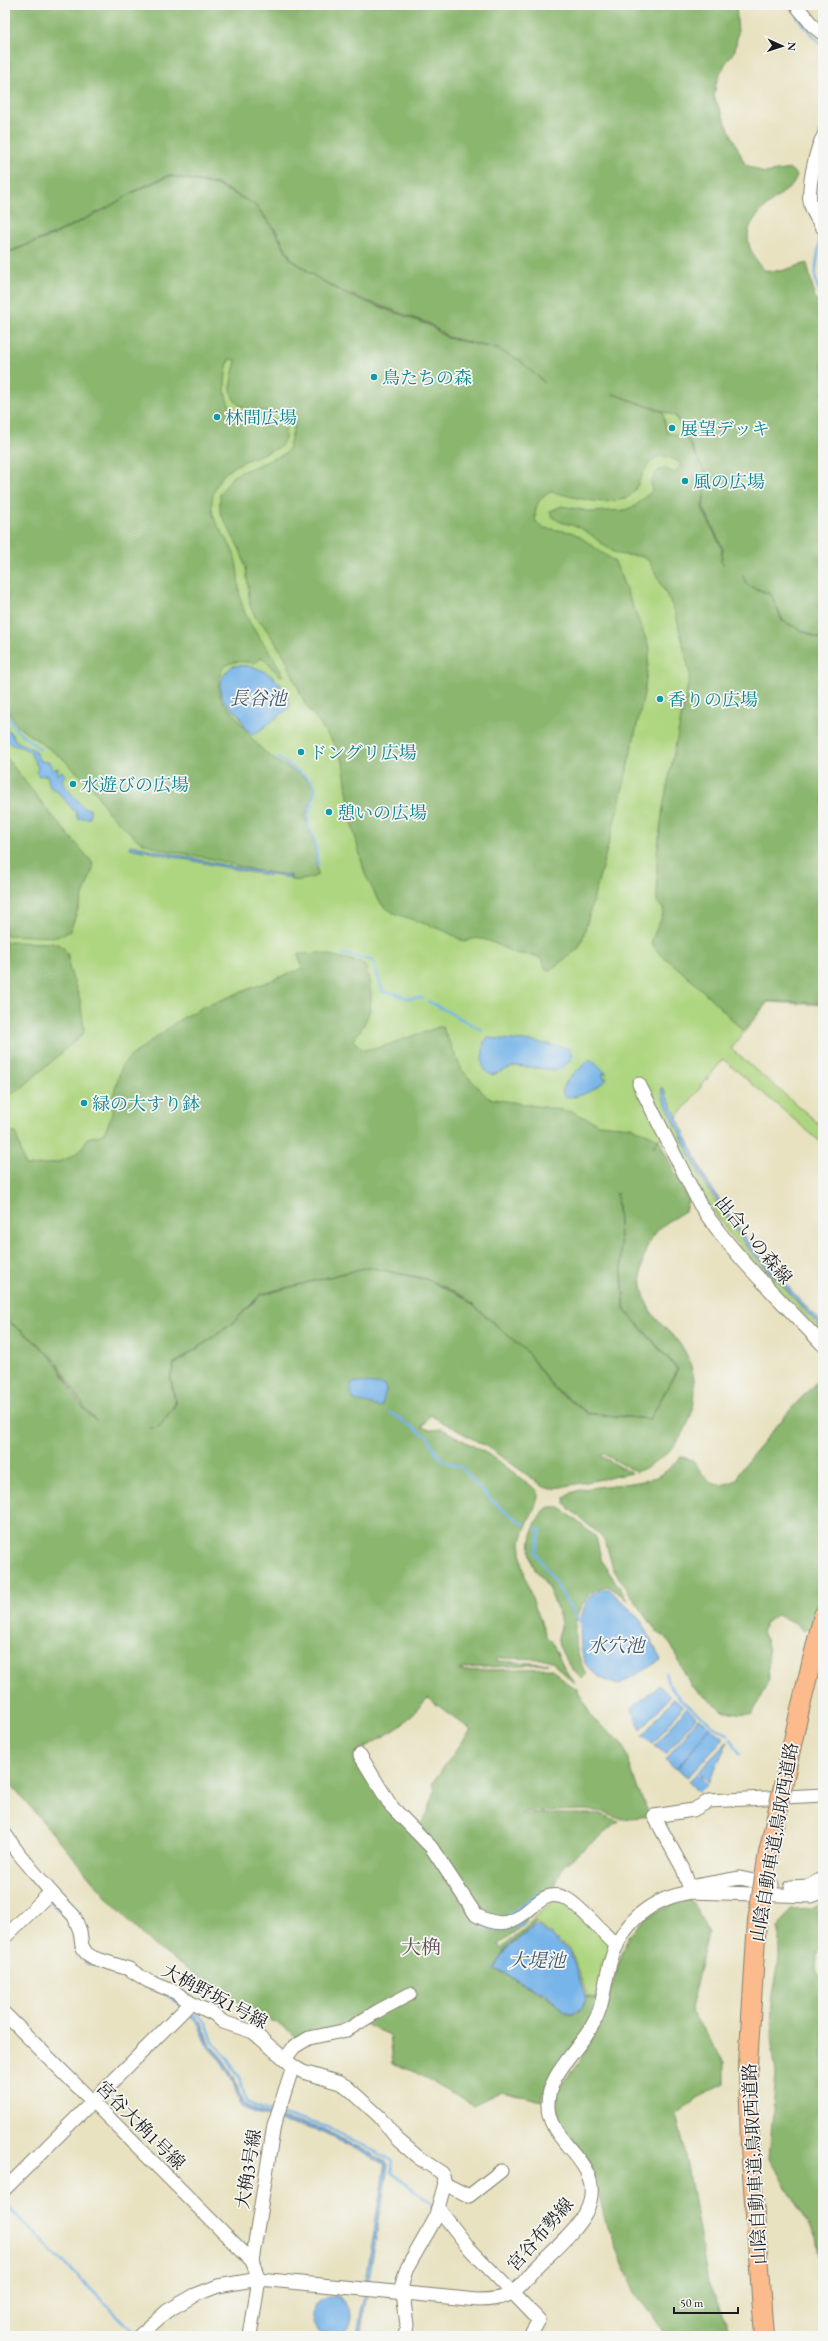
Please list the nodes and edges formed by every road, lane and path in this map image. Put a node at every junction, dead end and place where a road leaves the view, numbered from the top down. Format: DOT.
graph roads {
  1 [pos="796,5"];
  2 [pos="823,34"];
  3 [pos="823,137"];
  4 [pos="823,228"];
  5 [pos="639,1084"];
  6 [pos="823,1345"];
  7 [pos="823,1615"];
  8 [pos="823,1639"];
  9 [pos="802,1710"];
  10 [pos="360,1755"];
  11 [pos="823,1795"];
  12 [pos="5,1834"];
  13 [pos="823,1878"];
  14 [pos="690,1889"];
  15 [pos="51,1892"];
  16 [pos="823,1892"];
  17 [pos="760,1921"];
  18 [pos="5,1937"];
  19 [pos="617,1946"];
  20 [pos="410,1994"];
  21 [pos="191,2003"];
  22 [pos="5,2014"];
  23 [pos="340,2025"];
  24 [pos="354,2027"];
  25 [pos="289,2063"];
  26 [pos="93,2102"];
  27 [pos="501,2171"];
  28 [pos="445,2184"];
  29 [pos="5,2189"];
  30 [pos="438,2208"];
  31 [pos="252,2262"];
  32 [pos="259,2279"];
  33 [pos="513,2292"];
  34 [pos="404,2293"];
  35 [pos="139,2336"];
  36 [pos="250,2336"];
  37 [pos="405,2336"];
  38 [pos="530,2336"];
  39 [pos="764,2336"];
  40 [pos="769,2336"];
  1 -- 2 [label="street"];
  3 -- 4 [label="street"];
  5 -- 6 [label="street, 出合いの森線"];
  7 -- 9 [label="highway, 山陰自動車道;鳥取西道路"];
  8 -- 9 [label="highway, 山陰自動車道;鳥取西道路"];
  9 -- 17 [label="highway, 山陰自動車道;鳥取西道路"];
  10 -- 19 [label="street"];
  11 -- 14 [label="street"];
  12 -- 15 [label="street"];
  13 -- 14 [label="street"];
  14 -- 16 [label="street, 宮谷布勢線"];
  14 -- 19 [label="street, 宮谷布勢線"];
  15 -- 18 [label="street"];
  15 -- 21 [label="street, 大桷野坂1号線"];
  17 -- 39 [label="highway, 山陰自動車道;鳥取西道路"];
  17 -- 40 [label="highway, 山陰自動車道;鳥取西道路"];
  19 -- 33 [label="street, 宮谷布勢線"];
  20 -- 24 [label="street"];
  21 -- 25 [label="street, 大桷野坂1号線"];
  21 -- 26 [label="street"];
  22 -- 26 [label="street, 宮谷大桷1号線"];
  23 -- 24 [label="street"];
  24 -- 25 [label="street"];
  25 -- 28 [label="street, 大桷野坂1号線"];
  25 -- 31 [label="street, 大桷3号線"];
  26 -- 29 [label="street"];
  26 -- 31 [label="street, 宮谷大桷1号線"];
  27 -- 28 [label="street"];
  28 -- 30 [label="street"];
  30 -- 33 [label="street"];
  30 -- 34 [label="street"];
  31 -- 32 [label="street"];
  32 -- 34 [label="street, 宮谷布勢線"];
  32 -- 35 [label="street, 宮谷布勢線"];
  32 -- 36 [label="street"];
  33 -- 34 [label="street, 宮谷布勢線"];
  33 -- 38 [label="street"];
  34 -- 37 [label="street"];
}
